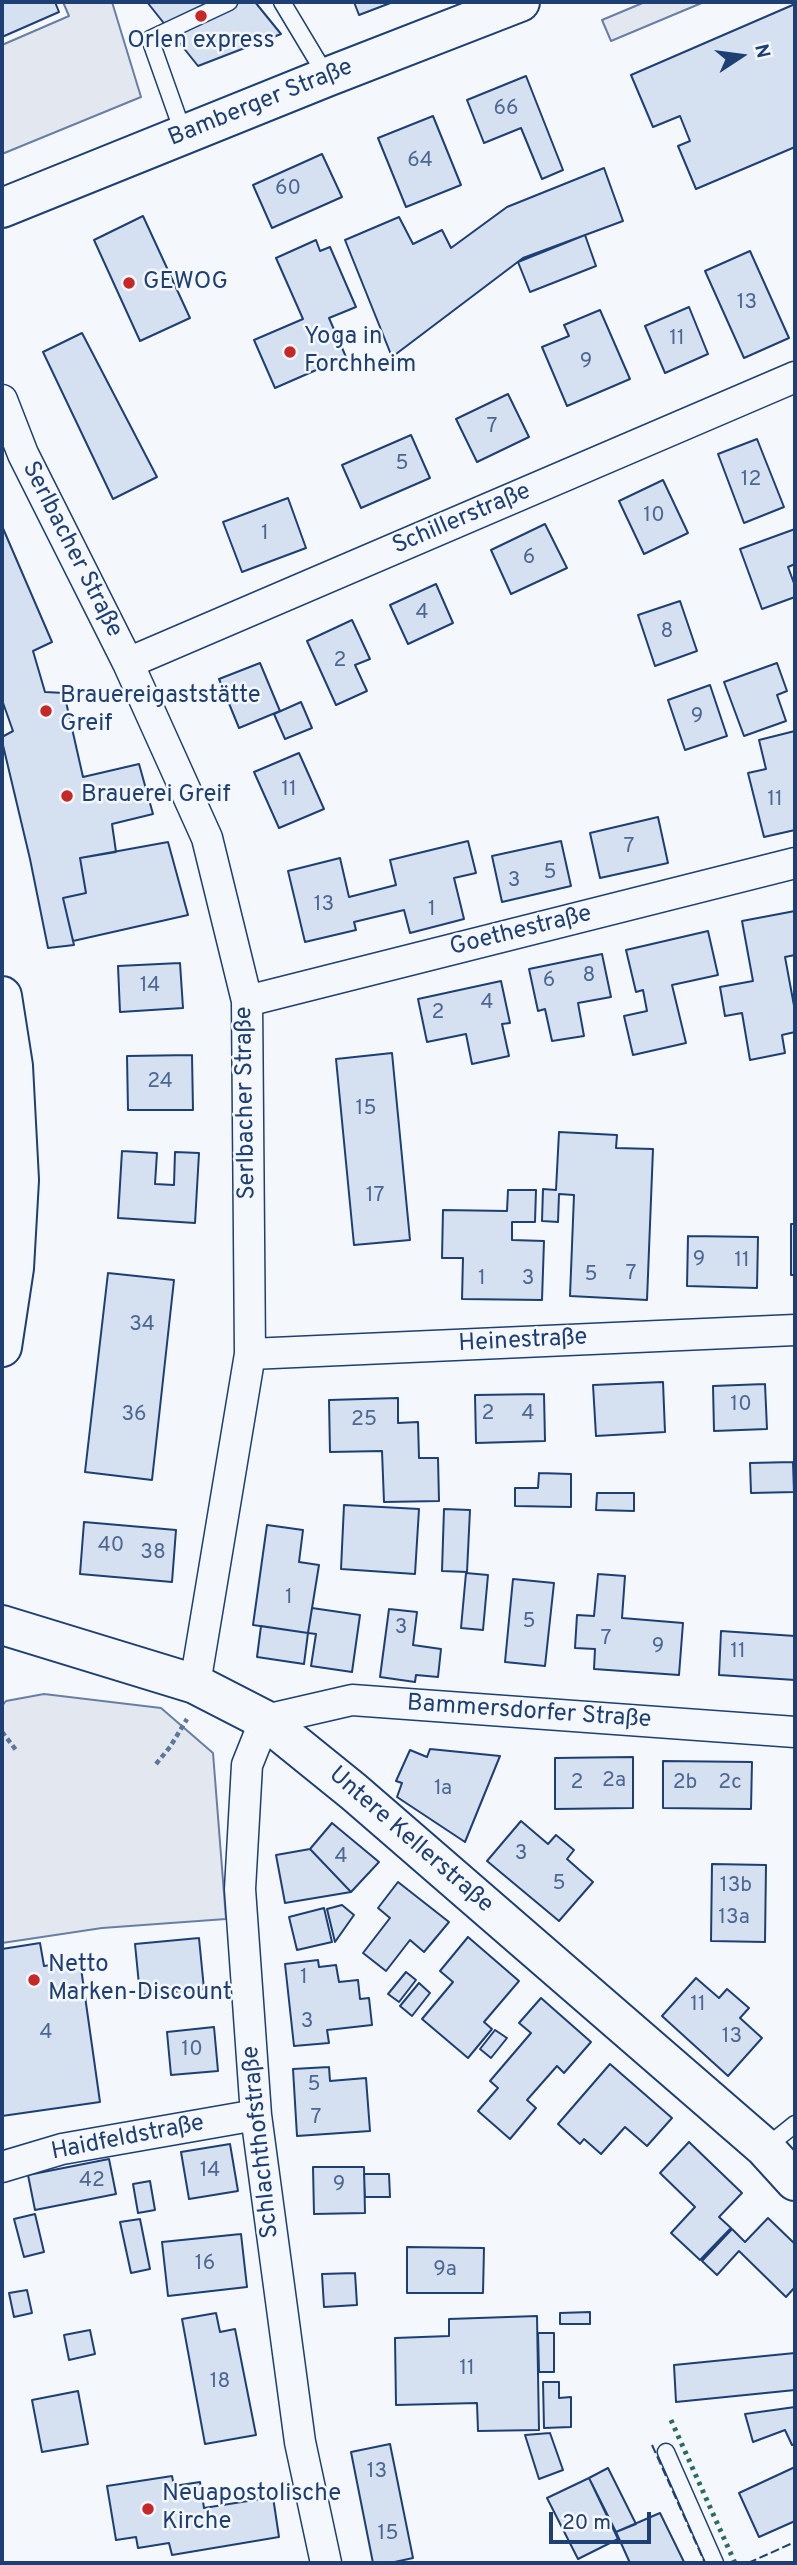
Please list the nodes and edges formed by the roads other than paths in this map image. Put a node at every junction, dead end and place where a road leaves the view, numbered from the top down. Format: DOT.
graph roads {
  1 [pos="229,2"];
  2 [pos="282,2"];
  3 [pos="520,2"];
  4 [pos="327,76"];
  5 [pos="184,135"];
  6 [pos="2,208"];
  7 [pos="795,377"];
  8 [pos="2,400"];
  9 [pos="128,663"];
  10 [pos="795,863"];
  11 [pos="2,996"];
  12 [pos="247,1002"];
  13 [pos="795,1330"];
  14 [pos="2,1348"];
  15 [pos="250,1354"];
  16 [pos="2,1625"];
  17 [pos="70,1644"];
  18 [pos="2,1657"];
  19 [pos="192,1701"];
  20 [pos="265,1720"];
  21 [pos="795,1732"];
  22 [pos="256,2115"];
  23 [pos="795,2124"];
  24 [pos="765,2148"];
  25 [pos="2,2167"];
  26 [pos="795,2181"];
  27 [pos="666,2452"];
  28 [pos="326,2563"];
  29 [pos="715,2563"];
  1 -- 5 [label="lane"];
  2 -- 4 [label="lane"];
  3 -- 4 [label="street, Bamberger Straße"];
  4 -- 5 [label="street, Bamberger Straße"];
  5 -- 6 [label="street, Bamberger Straße"];
  7 -- 9 [label="street, Schillerstraße"];
  8 -- 9 [label="street, Serlbacher Straße"];
  9 -- 12 [label="street, Serlbacher Straße"];
  10 -- 12 [label="street, Goethestraße"];
  11 -- 14 [label="street"];
  12 -- 15 [label="street, Serlbacher Straße"];
  13 -- 15 [label="street, Heinestraße"];
  15 -- 19 [label="street, Serlbacher Straße"];
  16 -- 17 [label="street, Untere Kellerstraße"];
  17 -- 18 [label="street"];
  17 -- 19 [label="street, Untere Kellerstraße"];
  19 -- 20 [label="street, Untere Kellerstraße"];
  20 -- 21 [label="street, Bammersdorfer Straße"];
  20 -- 22 [label="street, Schlachthofstraße"];
  20 -- 24 [label="street, Untere Kellerstraße"];
  22 -- 25 [label="street, Haidfeldstraße"];
  22 -- 28 [label="street, Schlachthofstraße"];
  23 -- 24 [label="lane"];
  24 -- 26 [label="street, Untere Kellerstraße"];
  27 -- 29 [label="lane"];
}
